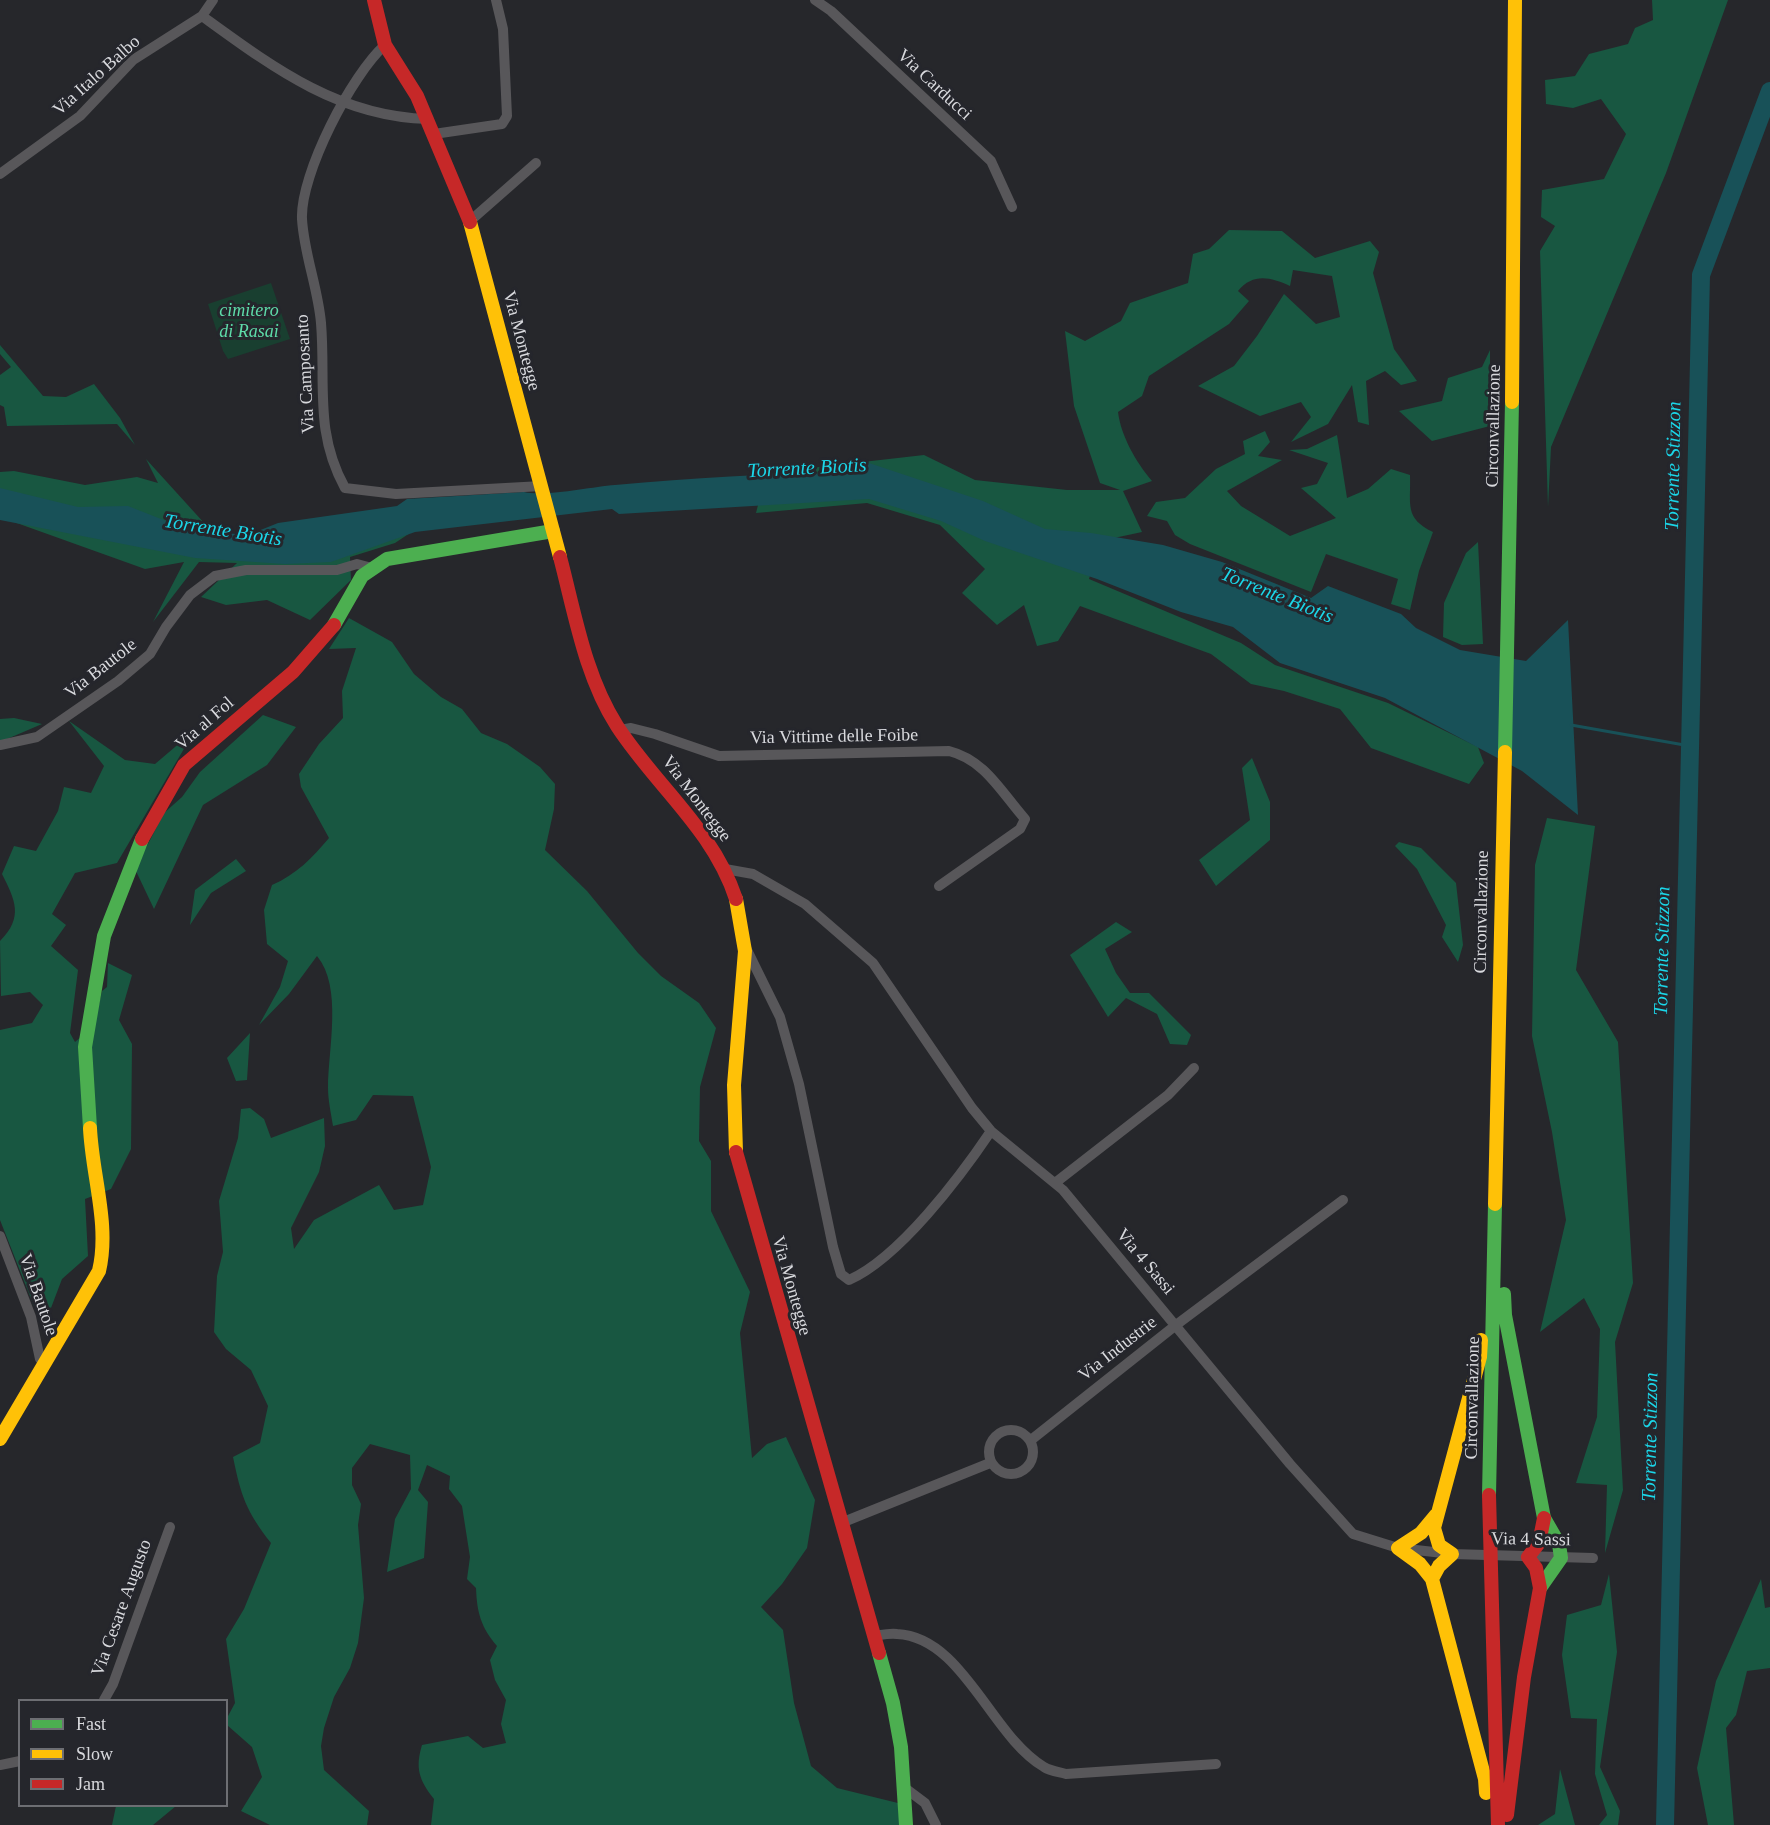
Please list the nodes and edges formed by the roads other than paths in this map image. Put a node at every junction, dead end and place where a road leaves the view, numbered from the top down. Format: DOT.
graph roads {
  1 [pos="213,0"];
  2 [pos="374,0"];
  3 [pos="496,0"];
  4 [pos="815,0"];
  5 [pos="1515,0"];
  6 [pos="202,16"];
  7 [pos="385,45"];
  8 [pos="341,101"];
  9 [pos="428,119"];
  10 [pos="434,134"];
  11 [pos="536,163"];
  12 [pos="0,174"];
  13 [pos="1012,207"];
  14 [pos="470,221"];
  15 [pos="545,498"];
  16 [pos="553,531"];
  17 [pos="372,568"];
  18 [pos="620,730"];
  19 [pos="0,745"];
  20 [pos="725,869"];
  21 [pos="939,886"];
  22 [pos="745,945"];
  23 [pos="1194,1068"];
  24 [pos="991,1131"];
  25 [pos="1054,1184"];
  26 [pos="1343,1200"];
  27 [pos="1494,1222"];
  28 [pos="0,1236"];
  29 [pos="1176,1325"];
  30 [pos="45,1361"];
  31 [pos="0,1439"];
  32 [pos="1031,1440"];
  33 [pos="990,1462"];
  34 [pos="1436,1515"];
  35 [pos="1544,1518"];
  36 [pos="841,1523"];
  37 [pos="170,1527"];
  38 [pos="1398,1548"];
  39 [pos="1452,1554"];
  40 [pos="1528,1557"];
  41 [pos="1561,1558"];
  42 [pos="1593,1558"];
  43 [pos="1432,1579"];
  44 [pos="1540,1588"];
  45 [pos="874,1636"];
  46 [pos="105,1699"];
  47 [pos="18,1761"];
  48 [pos="1215,1764"];
  49 [pos="0,1765"];
  50 [pos="905,1788"];
  51 [pos="906,1825"];
  52 [pos="936,1825"];
  53 [pos="1488,1825"];
  54 [pos="1498,1825"];
  55 [pos="1506,1825"];
  1 -- 6 [label="street, Via Italo Balbo"];
  2 -- 7 [label="main road, Via Montegge"];
  3 -- 10 [label="street"];
  4 -- 13 [label="street, Via Carducci"];
  5 -- 27 [label="main road, Circonvallazione"];
  6 -- 8 [label="street"];
  6 -- 12 [label="street, Via Italo Balbo"];
  7 -- 8 [label="street"];
  7 -- 9 [label="main road, Via Montegge"];
  8 -- 9 [label="street"];
  8 -- 15 [label="street, Via Camposanto"];
  9 -- 10 [label="main road, Via Montegge"];
  10 -- 14 [label="main road, Via Montegge"];
  11 -- 14 [label="street"];
  14 -- 15 [label="main road, Via Montegge"];
  15 -- 16 [label="main road, Via Montegge"];
  16 -- 17 [label="main road, Via al Fol"];
  16 -- 18 [label="main road, Via Montegge"];
  17 -- 19 [label="street, Via Bautole"];
  17 -- 30 [label="main road, Via al Fol"];
  18 -- 20 [label="main road, Via Montegge"];
  18 -- 21 [label="street, Via Vittime delle Foibe"];
  20 -- 22 [label="main road, Via Montegge"];
  20 -- 24 [label="street, Via 4 Sassi"];
  22 -- 24 [label="street"];
  22 -- 36 [label="main road, Via Montegge"];
  23 -- 25 [label="street"];
  24 -- 25 [label="street, Via 4 Sassi"];
  25 -- 29 [label="street, Via 4 Sassi"];
  26 -- 29 [label="street, Via Industrie"];
  27 -- 34 [label="main road"];
  27 -- 35 [label="main road"];
  27 -- 54 [label="main road, Circonvallazione"];
  28 -- 30 [label="street, Via Bautole"];
  29 -- 32 [label="street, Via Industrie"];
  29 -- 38 [label="street, Via 4 Sassi"];
  30 -- 31 [label="main road, Via al Fol"];
  32 -- 33 [label="street"];
  32 -- 33 [label="street"];
  33 -- 36 [label="street"];
  34 -- 38 [label="main road"];
  34 -- 39 [label="main road"];
  35 -- 40 [label="main road"];
  35 -- 41 [label="main road"];
  36 -- 45 [label="main road, Via Montegge"];
  37 -- 46 [label="street, Via Cesare Augusto"];
  38 -- 39 [label="street, Via 4 Sassi"];
  38 -- 43 [label="main road"];
  39 -- 40 [label="street, Via 4 Sassi"];
  39 -- 43 [label="main road"];
  40 -- 41 [label="street, Via 4 Sassi"];
  40 -- 44 [label="main road"];
  41 -- 42 [label="street, Via 4 Sassi"];
  41 -- 44 [label="main road"];
  43 -- 53 [label="main road"];
  44 -- 55 [label="main road"];
  45 -- 48 [label="street"];
  45 -- 50 [label="main road, Via Montegge"];
  47 -- 49 [label="street"];
  50 -- 51 [label="main road, Via Montegge"];
  50 -- 52 [label="street"];
}
